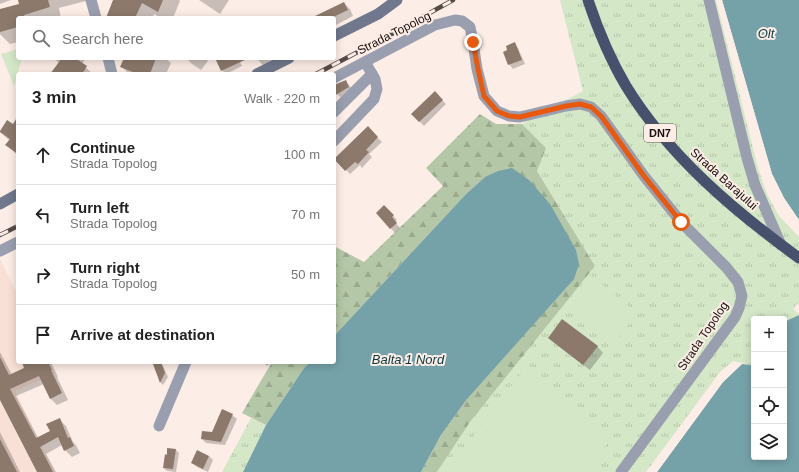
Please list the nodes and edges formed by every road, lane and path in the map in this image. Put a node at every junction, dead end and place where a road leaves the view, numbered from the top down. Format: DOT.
graph roads {
  1 [pos="91,0"];
  2 [pos="397,0"];
  3 [pos="588,0"];
  4 [pos="709,0"];
  5 [pos="95,16"];
  6 [pos="336,35"];
  7 [pos="108,60"];
  8 [pos="285,60"];
  9 [pos="365,62"];
  10 [pos="112,72"];
  11 [pos="261,72"];
  12 [pos="372,74"];
  13 [pos="336,77"];
  14 [pos="336,110"];
  15 [pos="336,139"];
  16 [pos="16,195"];
  17 [pos="0,204"];
  18 [pos="16,243"];
  19 [pos="781,245"];
  20 [pos="0,251"];
  21 [pos="799,258"];
  22 [pos="185,364"];
  23 [pos="159,426"];
  24 [pos="621,472"];
  1 -- 5 [label="street"];
  2 -- 6 [label="main road"];
  3 -- 19 [label="highway, Strada Barajului / DN7"];
  4 -- 19 [label="street, Strada Barajului"];
  7 -- 10 [label="street"];
  8 -- 11 [label="main road"];
  9 -- 12 [label="street"];
  9 -- 13 [label="street, Strada Topolog"];
  9 -- 24 [label="street, Strada Topolog"];
  12 -- 14 [label="street"];
  12 -- 15 [label="street"];
  16 -- 17 [label="main road"];
  18 -- 20 [label="street"];
  19 -- 21 [label="highway, Strada Barajului / DN7"];
  22 -- 23 [label="street"];
}
